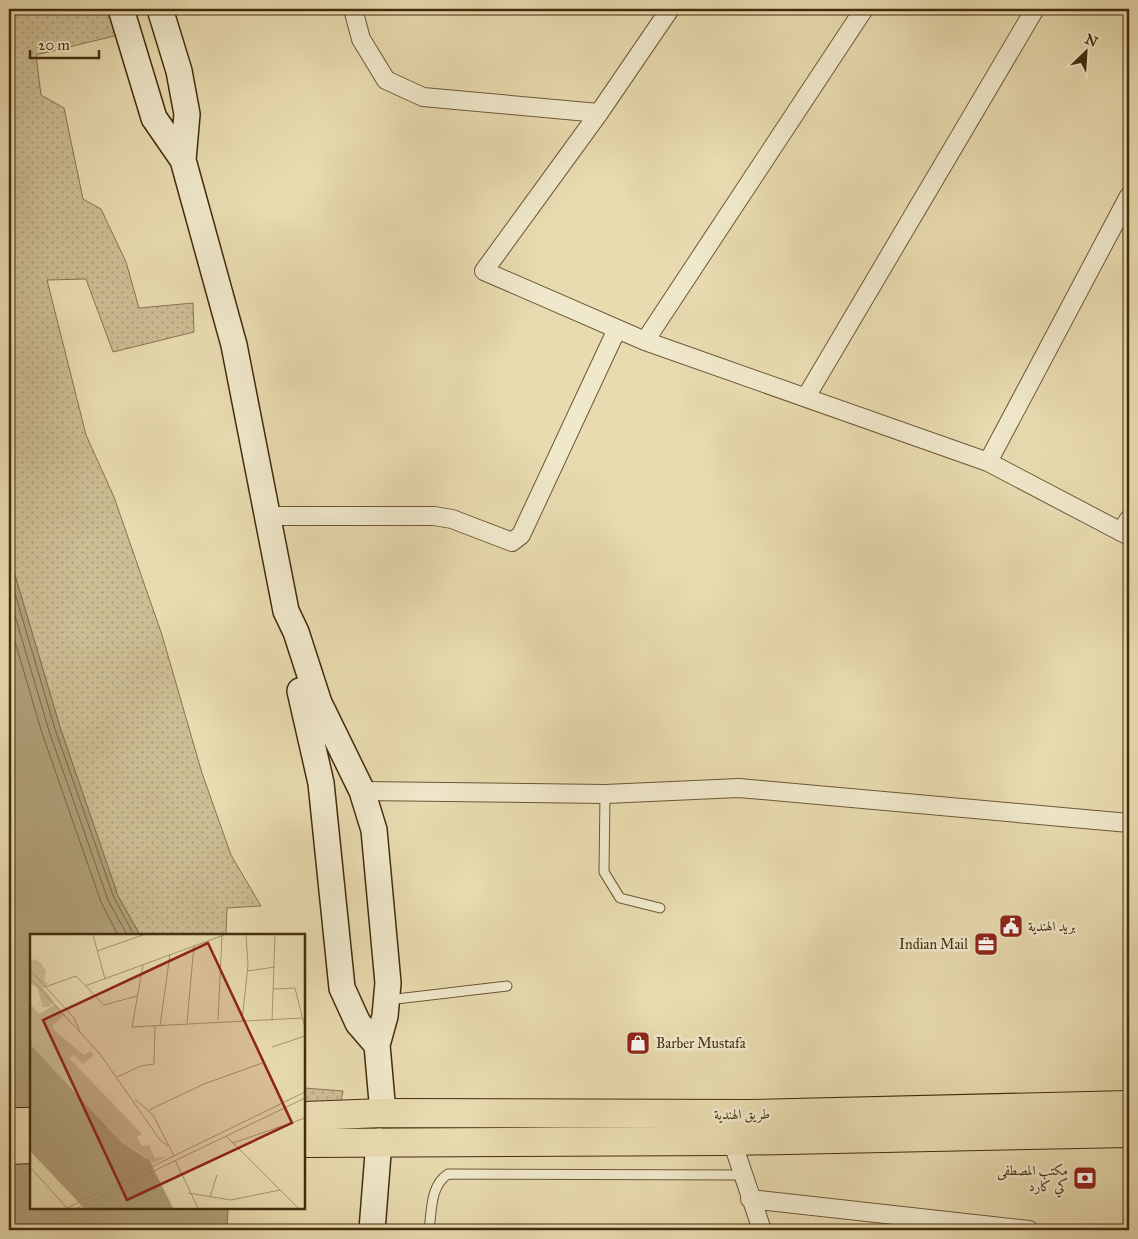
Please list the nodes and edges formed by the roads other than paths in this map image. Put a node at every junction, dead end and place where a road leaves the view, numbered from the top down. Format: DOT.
graph roads {
  1 [pos="121,9"];
  2 [pos="160,9"];
  3 [pos="353,9"];
  4 [pos="670,9"];
  5 [pos="864,9"];
  6 [pos="1035,9"];
  7 [pos="598,113"];
  8 [pos="183,160"];
  9 [pos="1129,196"];
  10 [pos="616,329"];
  11 [pos="645,342"];
  12 [pos="806,396"];
  13 [pos="988,462"];
  14 [pos="266,516"];
  15 [pos="1127,529"];
  16 [pos="286,611"];
  17 [pos="362,791"];
  18 [pos="605,794"];
  19 [pos="1129,823"];
  20 [pos="660,908"];
  21 [pos="507,986"];
  22 [pos="388,1000"];
  23 [pos="376,1045"];
  24 [pos="1129,1104"];
  25 [pos="383,1113"];
  26 [pos="305,1116"];
  27 [pos="9,1122"];
  28 [pos="30,1122"];
  29 [pos="1129,1133"];
  30 [pos="732,1141"];
  31 [pos="368,1142"];
  32 [pos="305,1143"];
  33 [pos="30,1149"];
  34 [pos="9,1150"];
  35 [pos="743,1175"];
  36 [pos="750,1199"];
  37 [pos="372,1230"];
  38 [pos="429,1230"];
  39 [pos="762,1230"];
  40 [pos="1029,1230"];
  1 -- 8 [label="street"];
  2 -- 8 [label="street"];
  3 -- 7 [label="street"];
  4 -- 7 [label="street"];
  5 -- 11 [label="street"];
  6 -- 12 [label="street"];
  7 -- 10 [label="street"];
  8 -- 14 [label="street"];
  9 -- 13 [label="street"];
  10 -- 11 [label="street"];
  10 -- 14 [label="street"];
  11 -- 12 [label="street"];
  12 -- 13 [label="street"];
  13 -- 15 [label="street"];
  14 -- 16 [label="street"];
  16 -- 17 [label="street"];
  16 -- 23 [label="street"];
  17 -- 18 [label="street"];
  17 -- 22 [label="street"];
  18 -- 19 [label="street"];
  18 -- 20 [label="lane"];
  21 -- 22 [label="lane"];
  22 -- 23 [label="street"];
  23 -- 25 [label="street"];
  24 -- 25 [label="main road, طريق الهندية"];
  25 -- 26 [label="main road, طريق الهندية"];
  27 -- 28 [label="main road"];
  29 -- 30 [label="main road, طريق الهندية"];
  30 -- 31 [label="main road, طريق الهندية"];
  30 -- 35 [label="street"];
  31 -- 32 [label="main road, طريق الهندية"];
  31 -- 37 [label="street"];
  33 -- 34 [label="main road"];
  35 -- 36 [label="street"];
  35 -- 38 [label="lane"];
  36 -- 39 [label="street"];
  36 -- 40 [label="street"];
}
